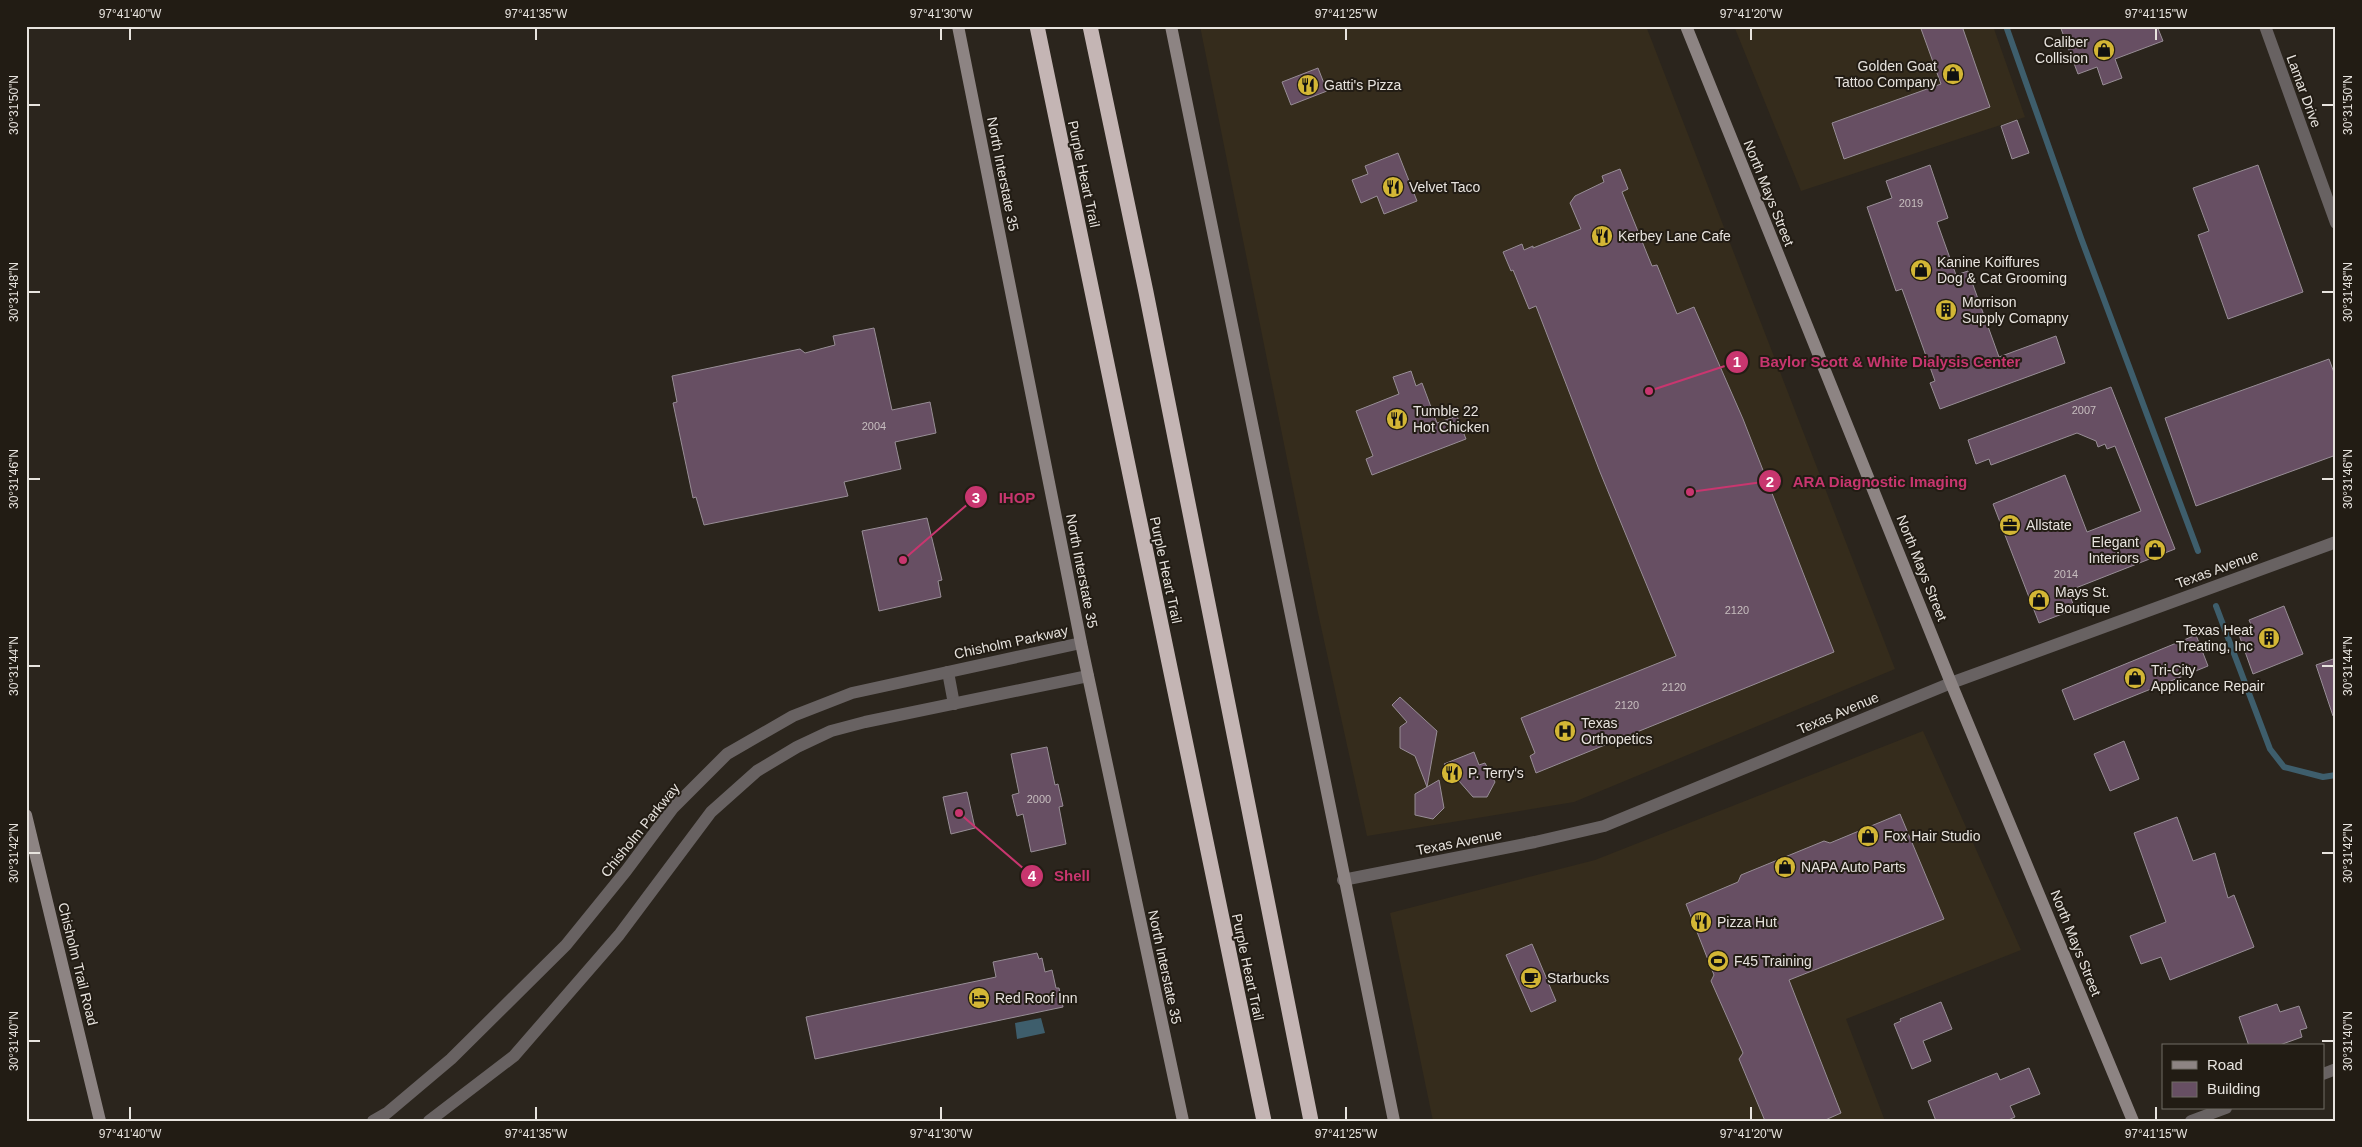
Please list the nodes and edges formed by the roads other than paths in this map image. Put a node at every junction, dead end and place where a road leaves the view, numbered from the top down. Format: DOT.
graph roads {
  1 [pos="958,26"];
  2 [pos="1038,26"];
  3 [pos="1090,26"];
  4 [pos="1170,26"];
  5 [pos="1686,26"];
  6 [pos="2265,26"];
  7 [pos="2336,223"];
  8 [pos="2336,542"];
  9 [pos="1081,643"];
  10 [pos="948,672"];
  11 [pos="1088,676"];
  12 [pos="1951,683"];
  13 [pos="954,704"];
  14 [pos="26,814"];
  15 [pos="1343,880"];
  16 [pos="2336,1070"];
  17 [pos="2324,1074"];
  18 [pos="2221,1110"];
  19 [pos="100,1121"];
  20 [pos="373,1121"];
  21 [pos="430,1121"];
  22 [pos="1183,1121"];
  23 [pos="1264,1121"];
  24 [pos="1311,1121"];
  25 [pos="1394,1121"];
  26 [pos="2133,1121"];
  27 [pos="2191,1121"];
  1 -- 9 [label="main road, North Interstate 35"];
  2 -- 23 [label="highway, Purple Heart Trail"];
  3 -- 24 [label="highway"];
  4 -- 15 [label="main road"];
  5 -- 12 [label="main road, North Mays Street"];
  6 -- 7 [label="street, Lamar Drive"];
  8 -- 12 [label="street, Texas Avenue"];
  9 -- 10 [label="street, Chisholm Parkway"];
  9 -- 11 [label="main road, North Interstate 35"];
  10 -- 13 [label="street"];
  10 -- 20 [label="street, Chisholm Parkway"];
  11 -- 13 [label="street"];
  11 -- 22 [label="main road, North Interstate 35"];
  12 -- 15 [label="street, Texas Avenue"];
  12 -- 26 [label="main road, North Mays Street"];
  13 -- 21 [label="street"];
  14 -- 19 [label="main road, Chisholm Trail Road"];
  15 -- 25 [label="main road"];
  16 -- 17 [label="street"];
  18 -- 27 [label="street"];
}
